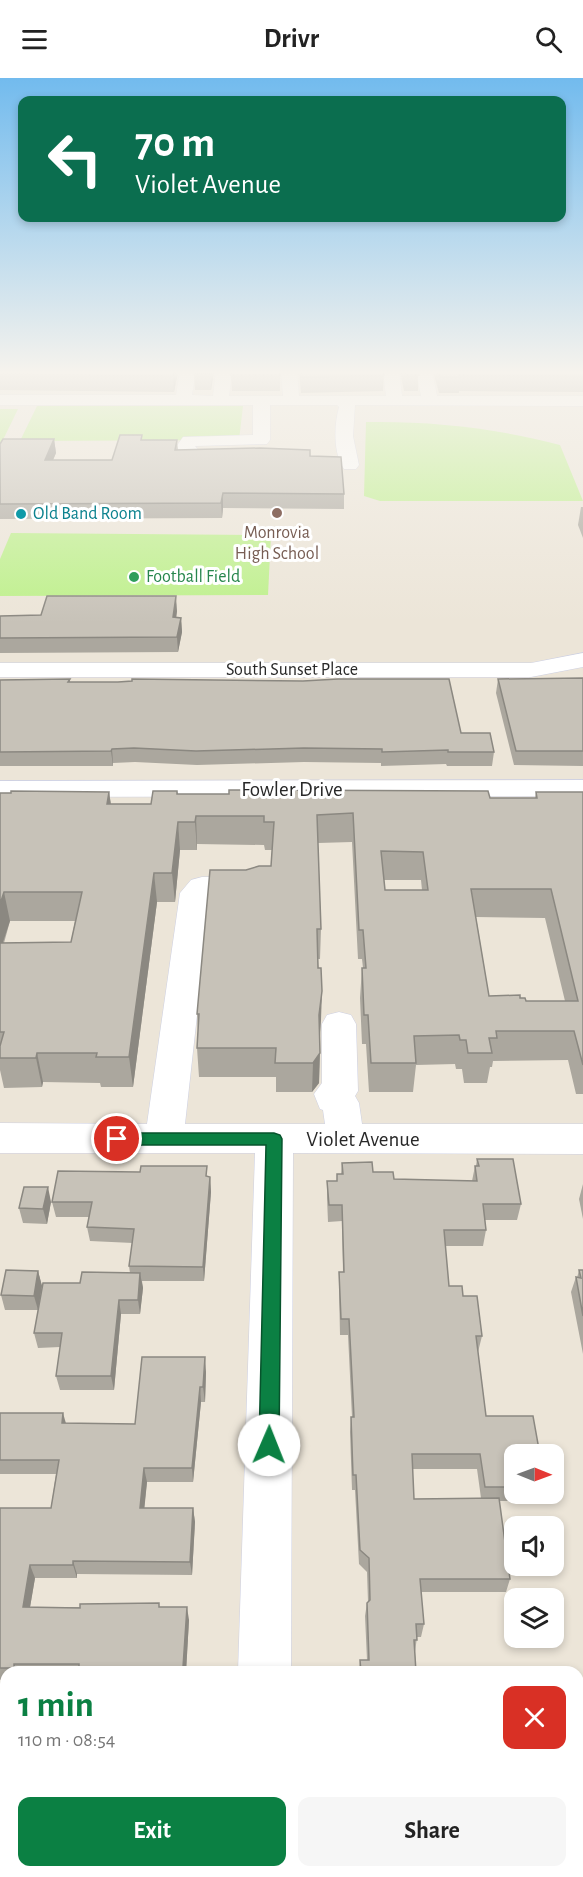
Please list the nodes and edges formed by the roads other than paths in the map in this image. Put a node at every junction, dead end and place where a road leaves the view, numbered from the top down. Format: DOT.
graph roads {
  1 [pos="347,455"];
  2 [pos="350,465"];
  3 [pos="583,660"];
  4 [pos="0,670"];
  5 [pos="583,788"];
  6 [pos="0,789"];
  7 [pos="247,887"];
  8 [pos="339,1024"];
  9 [pos="0,1138"];
  10 [pos="164,1139"];
  11 [pos="274,1139"];
  12 [pos="345,1139"];
  13 [pos="583,1139"];
  14 [pos="265,1666"];
  1 -- 2 [label="street"];
  3 -- 4 [label="street, South Sunset Place"];
  5 -- 6 [label="street, Fowler Drive"];
  7 -- 10 [label="street"];
  8 -- 12 [label="street"];
  9 -- 10 [label="street, Violet Avenue"];
  10 -- 11 [label="street, Violet Avenue"];
  11 -- 12 [label="street, Violet Avenue"];
  11 -- 14 [label="street"];
  12 -- 13 [label="street, Violet Avenue"];
}
